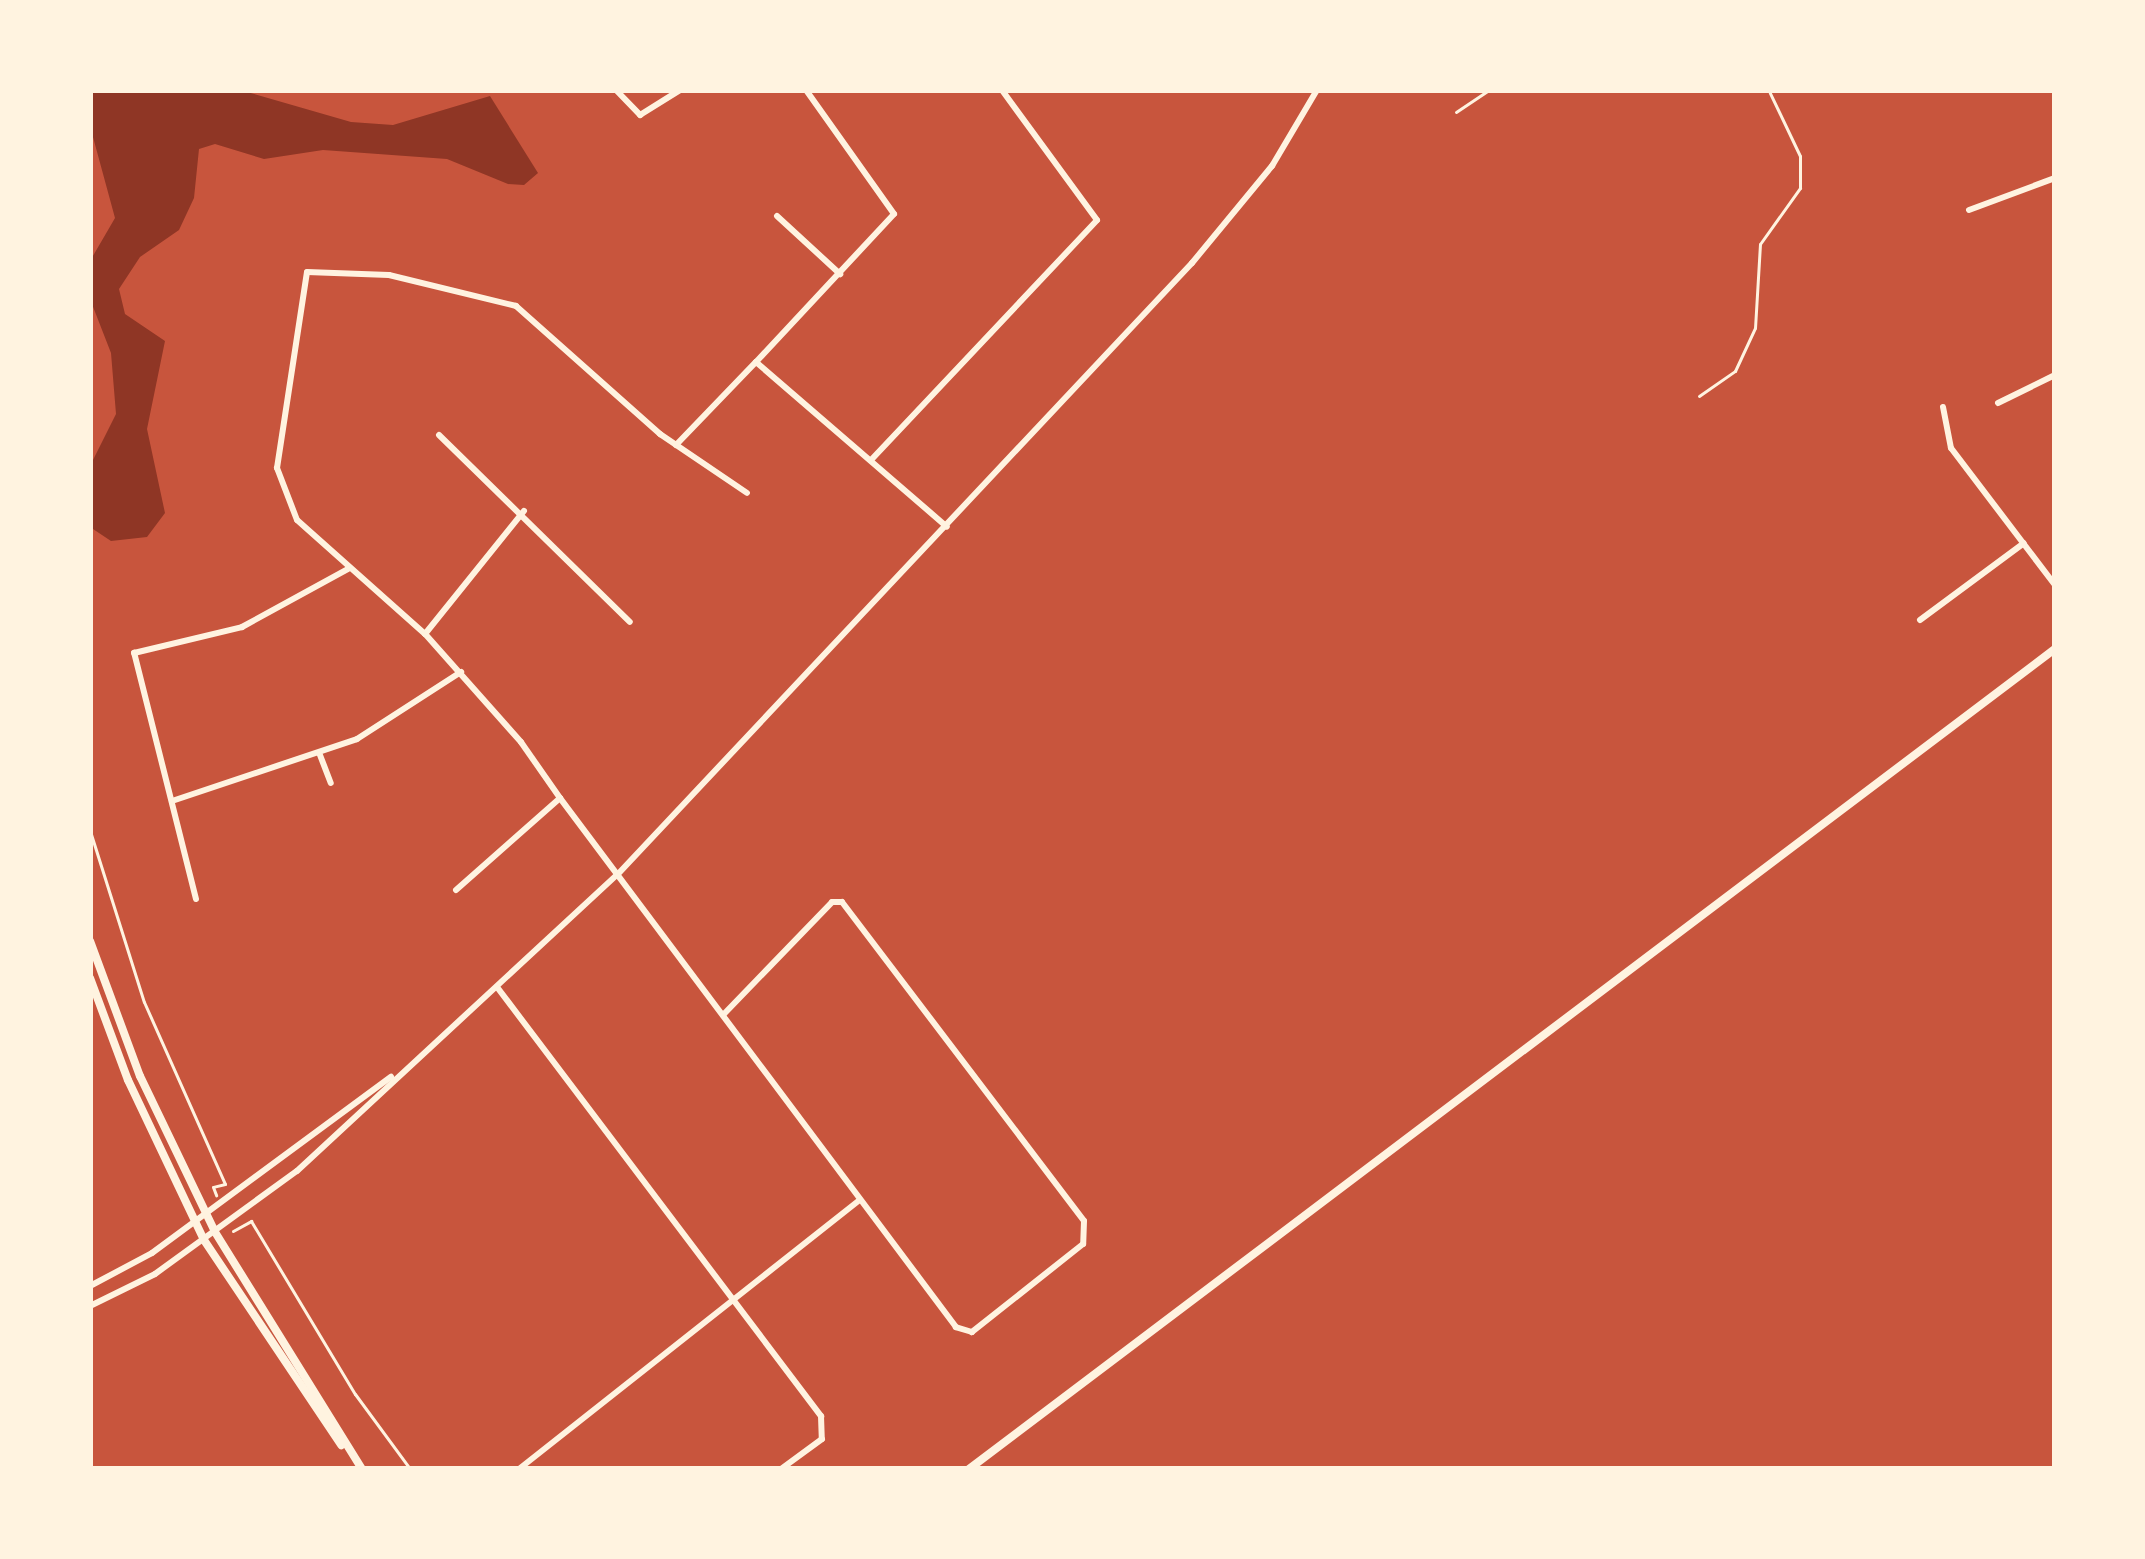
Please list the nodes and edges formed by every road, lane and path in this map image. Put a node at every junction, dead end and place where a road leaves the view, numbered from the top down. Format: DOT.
graph roads {
  1 [pos="616,90"];
  2 [pos="680,90"];
  3 [pos="806,90"];
  4 [pos="1002,90"];
  5 [pos="1194,90"];
  6 [pos="1205,90"];
  7 [pos="1317,90"];
  8 [pos="1489,90"];
  9 [pos="1737,90"];
  10 [pos="1772,91"];
  11 [pos="1456,112"];
  12 [pos="2055,178"];
  13 [pos="1969,210"];
  14 [pos="777,216"];
  15 [pos="840,274"];
  16 [pos="756,362"];
  17 [pos="2055,375"];
  18 [pos="1699,396"];
  19 [pos="1998,403"];
  20 [pos="1943,407"];
  21 [pos="439,435"];
  22 [pos="676,445"];
  23 [pos="872,460"];
  24 [pos="747,493"];
  25 [pos="524,511"];
  26 [pos="947,528"];
  27 [pos="2024,543"];
  28 [pos="348,569"];
  29 [pos="2055,585"];
  30 [pos="1921,620"];
  31 [pos="630,622"];
  32 [pos="424,634"];
  33 [pos="2055,649"];
  34 [pos="461,672"];
  35 [pos="320,755"];
  36 [pos="331,783"];
  37 [pos="560,799"];
  38 [pos="172,801"];
  39 [pos="90,831"];
  40 [pos="618,874"];
  41 [pos="456,890"];
  42 [pos="196,899"];
  43 [pos="90,941"];
  44 [pos="90,978"];
  45 [pos="497,987"];
  46 [pos="723,1015"];
  47 [pos="404,1068"];
  48 [pos="225,1184"];
  49 [pos="860,1200"];
  50 [pos="206,1213"];
  51 [pos="195,1221"];
  52 [pos="251,1221"];
  53 [pos="215,1232"];
  54 [pos="204,1240"];
  55 [pos="90,1286"];
  56 [pos="735,1300"];
  57 [pos="90,1306"];
  58 [pos="519,1466"];
  59 [pos="361,1469"];
  60 [pos="410,1469"];
  61 [pos="781,1469"];
  62 [pos="969,1469"];
  1 -- 2 [label="street"];
  3 -- 15 [label="street"];
  4 -- 23 [label="street"];
  5 -- 6 [label="street"];
  7 -- 26 [label="street"];
  8 -- 11 [label="path"];
  9 -- 10 [label="path"];
  10 -- 18 [label="path"];
  12 -- 13 [label="street"];
  14 -- 15 [label="street"];
  15 -- 16 [label="street"];
  16 -- 22 [label="street"];
  16 -- 23 [label="street"];
  17 -- 19 [label="street"];
  20 -- 27 [label="street"];
  21 -- 25 [label="street"];
  22 -- 24 [label="street"];
  22 -- 28 [label="street"];
  23 -- 26 [label="street"];
  25 -- 31 [label="street"];
  25 -- 32 [label="street"];
  26 -- 40 [label="street"];
  27 -- 29 [label="street"];
  27 -- 30 [label="street"];
  28 -- 32 [label="street"];
  28 -- 38 [label="street"];
  32 -- 34 [label="street"];
  33 -- 62 [label="main road"];
  34 -- 35 [label="street"];
  34 -- 37 [label="street"];
  35 -- 36 [label="street"];
  35 -- 38 [label="street"];
  37 -- 40 [label="street"];
  37 -- 41 [label="street"];
  38 -- 42 [label="street"];
  39 -- 48 [label="path"];
  40 -- 45 [label="street"];
  40 -- 46 [label="street"];
  43 -- 50 [label="main road"];
  44 -- 51 [label="main road"];
  45 -- 47 [label="street"];
  45 -- 56 [label="street"];
  46 -- 49 [label="street"];
  46 -- 49 [label="street"];
  47 -- 50 [label="street"];
  47 -- 53 [label="street"];
  49 -- 56 [label="street"];
  50 -- 51 [label="street"];
  50 -- 53 [label="main road"];
  51 -- 54 [label="main road"];
  51 -- 55 [label="street"];
  52 -- 60 [label="path"];
  53 -- 54 [label="street"];
  53 -- 59 [label="main road"];
  54 -- 57 [label="street"];
  54 -- 59 [label="main road"];
  56 -- 58 [label="street"];
  56 -- 61 [label="street"];
}
